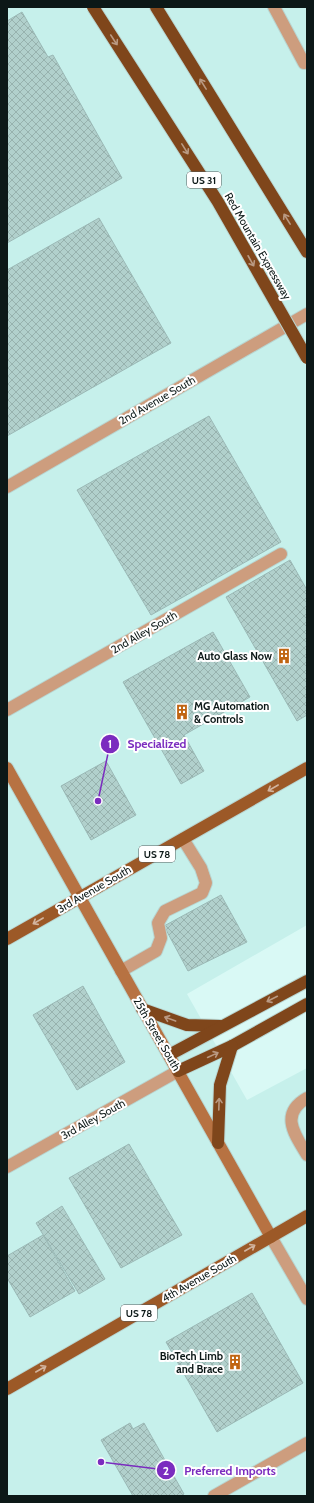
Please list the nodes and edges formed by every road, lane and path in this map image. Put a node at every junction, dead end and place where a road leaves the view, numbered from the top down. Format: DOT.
graph roads {
  1 [pos="93,7"];
  2 [pos="156,7"];
  3 [pos="274,7"];
  4 [pos="307,62"];
  5 [pos="307,252"];
  6 [pos="307,314"];
  7 [pos="307,358"];
  8 [pos="7,487"];
  9 [pos="281,554"];
  10 [pos="7,710"];
  11 [pos="7,768"];
  12 [pos="307,768"];
  13 [pos="183,839"];
  14 [pos="80,897"];
  15 [pos="7,939"];
  16 [pos="121,971"];
  17 [pos="307,981"];
  18 [pos="307,1004"];
  19 [pos="142,1009"];
  20 [pos="222,1026"];
  21 [pos="232,1046"];
  22 [pos="169,1054"];
  23 [pos="178,1071"];
  24 [pos="307,1098"];
  25 [pos="218,1142"];
  26 [pos="307,1155"];
  27 [pos="7,1167"];
  28 [pos="307,1216"];
  29 [pos="271,1236"];
  30 [pos="307,1299"];
  31 [pos="7,1389"];
  32 [pos="307,1443"];
  33 [pos="214,1496"];
  1 -- 7 [label="highway, Red Mountain Expressway / US 31, one-way, bridge"];
  5 -- 2 [label="highway, one-way"];
  3 -- 4 [label="street"];
  6 -- 8 [label="street, 2nd Avenue South"];
  9 -- 10 [label="street, 2nd Alley South"];
  11 -- 14 [label="street, 25th Street South"];
  12 -- 13 [label="main road, 3rd Avenue South / US 78, one-way"];
  13 -- 14 [label="main road, 3rd Avenue South / US 78"];
  13 -- 16 [label="street"];
  14 -- 15 [label="main road, 3rd Avenue South / US 78, one-way"];
  14 -- 16 [label="street, 25th Street South"];
  16 -- 19 [label="street, 25th Street South"];
  17 -- 20 [label="highway, one-way"];
  18 -- 21 [label="highway"];
  20 -- 19 [label="highway, one-way"];
  19 -- 22 [label="street, 25th Street South"];
  20 -- 22 [label="highway"];
  23 -- 21 [label="highway, one-way"];
  25 -- 21 [label="highway, one-way"];
  22 -- 23 [label="street, 25th Street South"];
  23 -- 25 [label="street, 25th Street South"];
  23 -- 27 [label="street, 3rd Alley South"];
  24 -- 26 [label="street"];
  25 -- 29 [label="street, 25th Street South"];
  28 -- 29 [label="main road, 4th Avenue South / US 78"];
  29 -- 30 [label="street, 25th Street South"];
  31 -- 29 [label="main road, 4th Avenue South / US 78, one-way"];
  32 -- 33 [label="street"];
}
